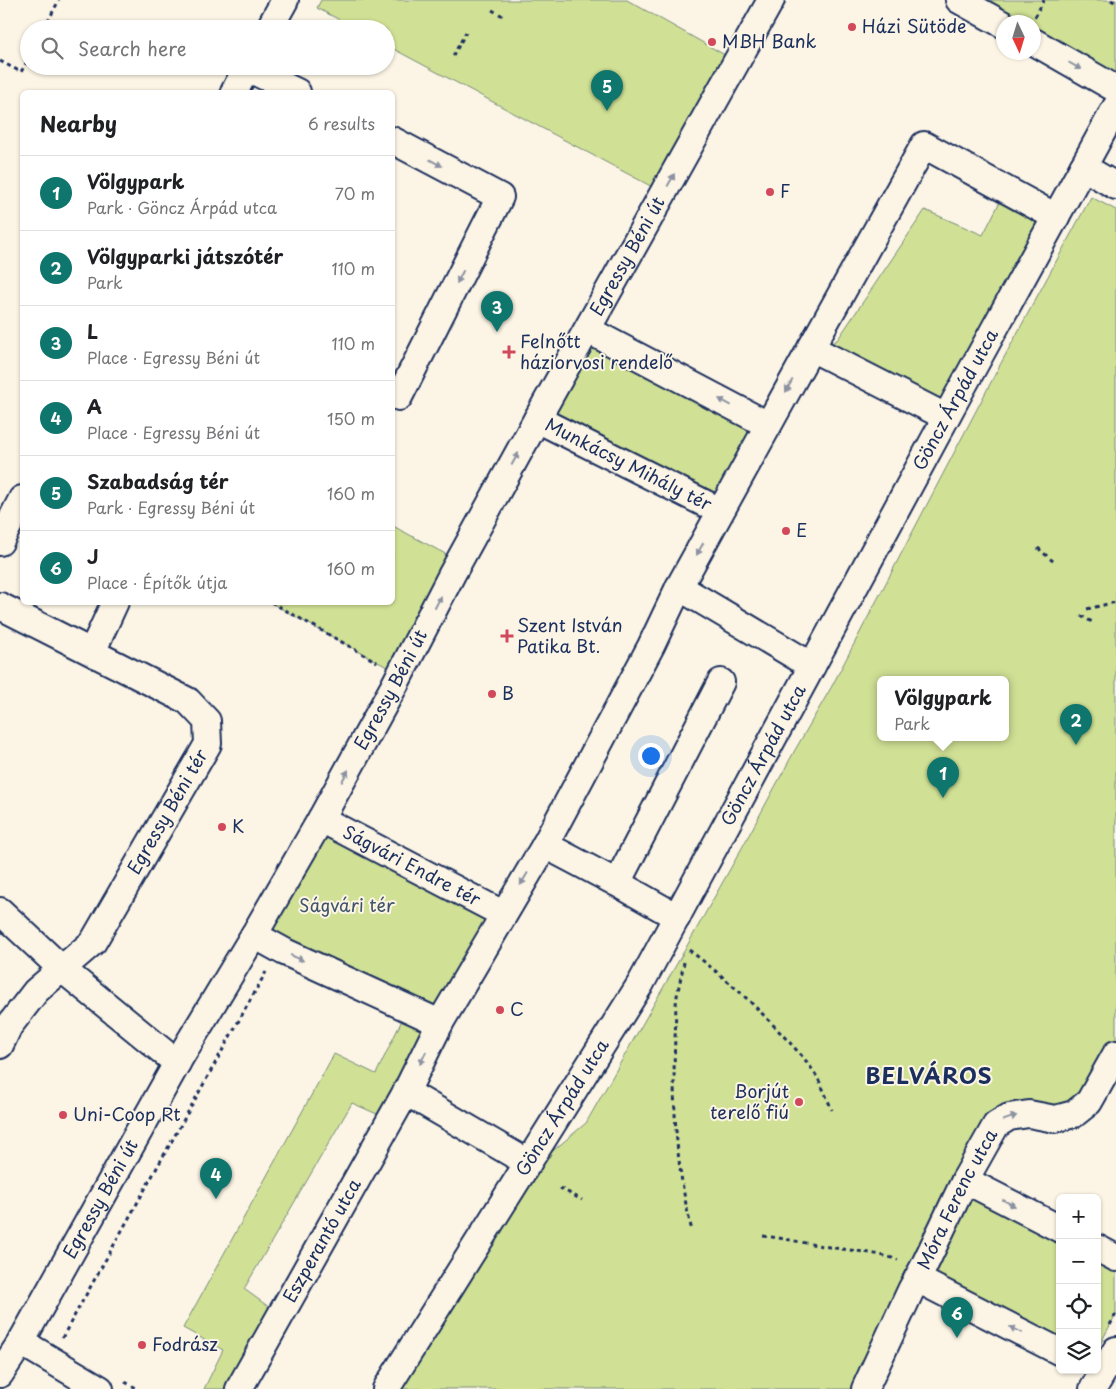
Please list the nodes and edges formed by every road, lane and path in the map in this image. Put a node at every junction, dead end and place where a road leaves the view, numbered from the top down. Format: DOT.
graph roads {
  1 [pos="59,0"];
  2 [pos="285,0"];
  3 [pos="771,0"];
  4 [pos="959,0"];
  5 [pos="1044,0"];
  6 [pos="1111,0"];
  7 [pos="1116,3"];
  8 [pos="492,10"];
  9 [pos="1036,15"];
  10 [pos="503,16"];
  11 [pos="49,20"];
  12 [pos="274,20"];
  13 [pos="996,21"];
  14 [pos="466,32"];
  15 [pos="1041,46"];
  16 [pos="453,56"];
  17 [pos="0,61"];
  18 [pos="20,71"];
  19 [pos="243,75"];
  20 [pos="263,75"];
  21 [pos="235,90"];
  22 [pos="293,90"];
  23 [pos="1116,90"];
  24 [pos="1116,107"];
  25 [pos="395,142"];
  26 [pos="1083,167"];
  27 [pos="1116,186"];
  28 [pos="1056,217"];
  29 [pos="588,330"];
  30 [pos="811,348"];
  31 [pos="395,396"];
  32 [pos="946,417"];
  33 [pos="537,419"];
  34 [pos="768,425"];
  35 [pos="20,503"];
  36 [pos="720,511"];
  37 [pos="0,542"];
  38 [pos="1038,548"];
  39 [pos="1054,562"];
  40 [pos="679,587"];
  41 [pos="1116,602"];
  42 [pos="114,605"];
  43 [pos="276,605"];
  44 [pos="0,606"];
  45 [pos="1087,609"];
  46 [pos="1081,616"];
  47 [pos="1094,623"];
  48 [pos="92,652"];
  49 [pos="379,663"];
  50 [pos="812,666"];
  51 [pos="721,682"];
  52 [pos="321,819"];
  53 [pos="545,844"];
  54 [pos="617,883"];
  55 [pos="0,912"];
  56 [pos="504,914"];
  57 [pos="677,918"];
  58 [pos="254,934"];
  59 [pos="279,949"];
  60 [pos="687,949"];
  61 [pos="685,959"];
  62 [pos="62,968"];
  63 [pos="440,1023"];
  64 [pos="0,1045"];
  65 [pos="1116,1054"];
  66 [pos="177,1063"];
  67 [pos="406,1092"];
  68 [pos="832,1110"];
  69 [pos="528,1163"];
  70 [pos="965,1180"];
  71 [pos="560,1188"];
  72 [pos="582,1200"];
  73 [pos="1056,1227"];
  74 [pos="692,1231"];
  75 [pos="763,1236"];
  76 [pos="1101,1250"];
  77 [pos="1116,1258"];
  78 [pos="920,1273"];
  79 [pos="21,1342"];
  80 [pos="59,1344"];
  81 [pos="1056,1350"];
  82 [pos="1116,1350"];
  83 [pos="0,1374"];
  84 [pos="1096,1378"];
  85 [pos="111,1384"];
  86 [pos="138,1389"];
  87 [pos="239,1389"];
  88 [pos="386,1389"];
  89 [pos="865,1389"];
  1 -- 11 [label="path"];
  2 -- 12 [label="street"];
  29 -- 3 [label="street, Egressy Béni út, one-way"];
  4 -- 13 [label="street"];
  5 -- 9 [label="path"];
  6 -- 7 [label="path"];
  8 -- 10 [label="path"];
  14 -- 16 [label="path"];
  15 -- 23 [label="street, one-way"];
  17 -- 18 [label="path"];
  19 -- 21 [label="street"];
  20 -- 22 [label="street"];
  24 -- 26 [label="street, Göncz Árpád utca"];
  25 -- 31 [label="street, one-way"];
  26 -- 27 [label="street"];
  26 -- 28 [label="street, Göncz Árpád utca"];
  28 -- 30 [label="street"];
  28 -- 32 [label="street, Göncz Árpád utca"];
  29 -- 33 [label="street, Egressy Béni út"];
  34 -- 29 [label="street, one-way"];
  30 -- 32 [label="street"];
  30 -- 34 [label="street, one-way"];
  32 -- 50 [label="street, Göncz Árpád utca"];
  33 -- 36 [label="street, Munkácsy Mihály tér"];
  52 -- 33 [label="street, Egressy Béni út, one-way"];
  34 -- 36 [label="street"];
  35 -- 37 [label="street"];
  36 -- 40 [label="street, one-way"];
  38 -- 39 [label="path"];
  40 -- 50 [label="street"];
  40 -- 53 [label="street"];
  41 -- 45 [label="path"];
  42 -- 48 [label="street"];
  43 -- 49 [label="path"];
  44 -- 48 [label="street, Egressy Béni tér"];
  46 -- 47 [label="path"];
  48 -- 62 [label="street, Egressy Béni tér"];
  50 -- 57 [label="street, Göncz Árpád utca"];
  51 -- 54 [label="street"];
  52 -- 56 [label="street, Ságvári Endre tér"];
  52 -- 58 [label="street, Egressy Béni út"];
  53 -- 54 [label="street"];
  53 -- 56 [label="street, one-way"];
  54 -- 57 [label="street"];
  55 -- 62 [label="street"];
  56 -- 63 [label="street"];
  57 -- 69 [label="street, Göncz Árpád utca"];
  58 -- 59 [label="street"];
  58 -- 66 [label="street, Egressy Béni út"];
  59 -- 63 [label="street, one-way"];
  59 -- 80 [label="path"];
  60 -- 68 [label="path"];
  61 -- 74 [label="path"];
  62 -- 64 [label="street, Egressy Béni tér"];
  62 -- 66 [label="street"];
  63 -- 67 [label="street, one-way"];
  70 -- 65 [label="street, Móra Ferenc utca, one-way"];
  66 -- 79 [label="street, Egressy Béni út"];
  67 -- 69 [label="street"];
  67 -- 87 [label="street, Eszperantó utca"];
  69 -- 88 [label="street, Göncz Árpád utca"];
  70 -- 73 [label="street, one-way"];
  70 -- 78 [label="street, Móra Ferenc utca"];
  71 -- 72 [label="path"];
  75 -- 78 [label="path"];
  76 -- 77 [label="street"];
  81 -- 78 [label="street, one-way"];
  78 -- 89 [label="street, Móra Ferenc utca"];
  79 -- 83 [label="street, Egressy Béni út"];
  79 -- 85 [label="street"];
  82 -- 84 [label="street"];
  85 -- 86 [label="path"];
}
